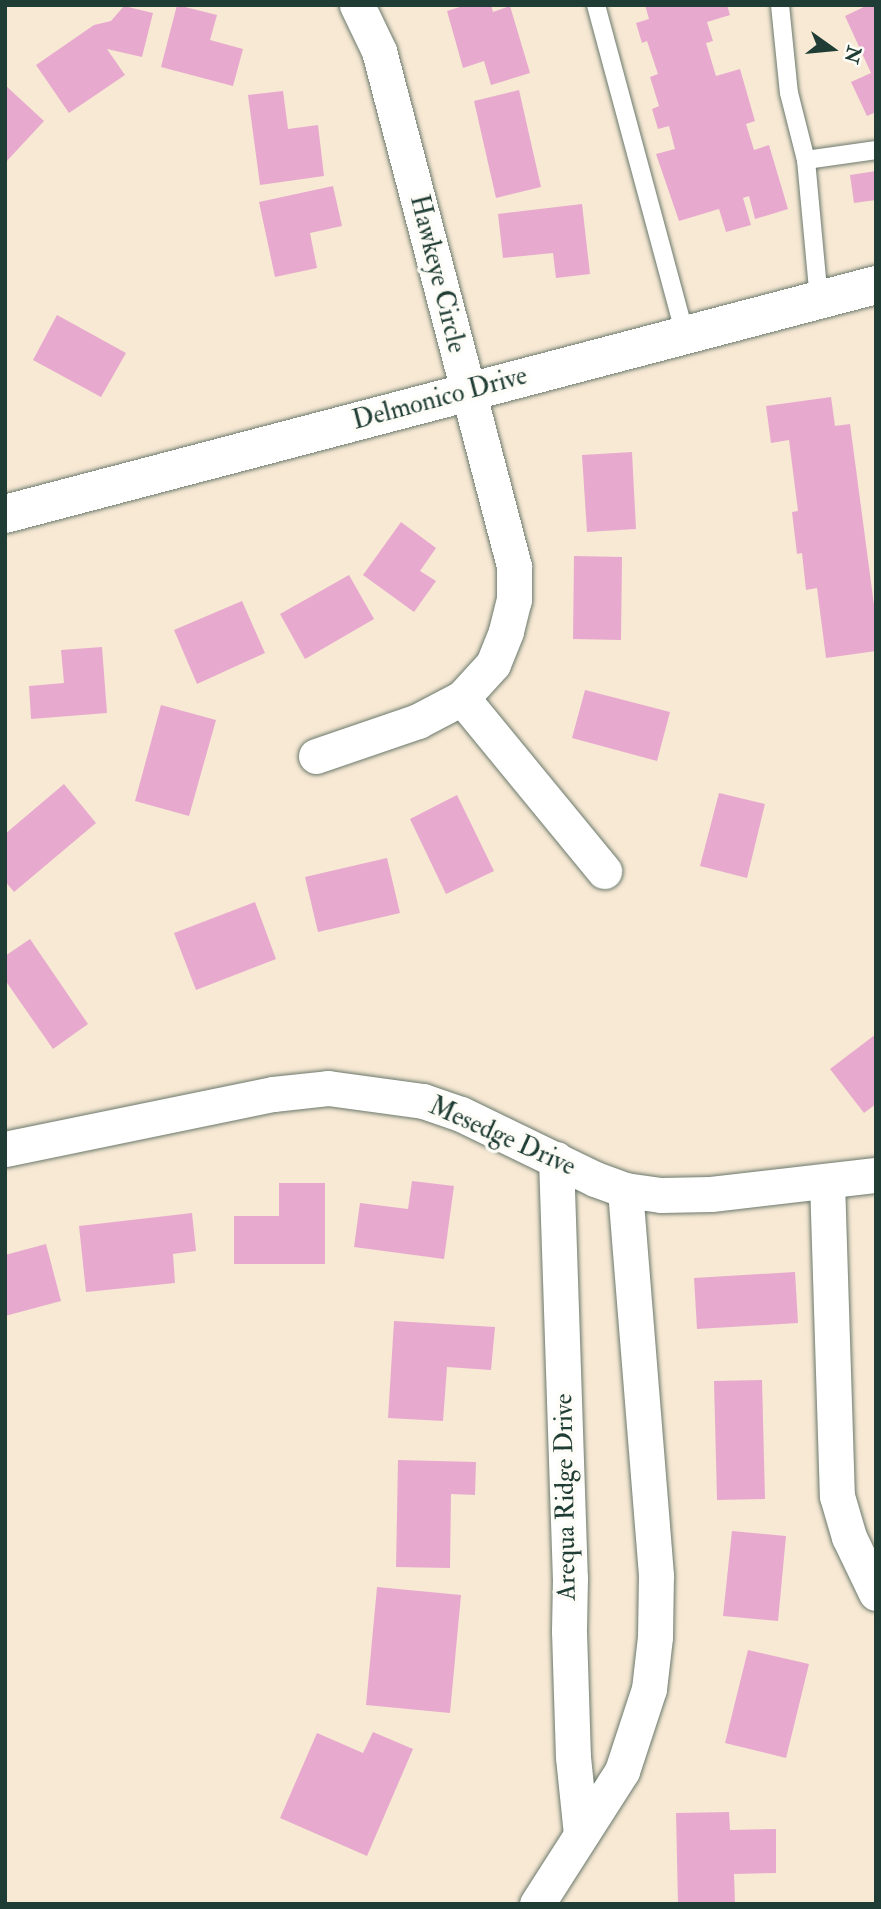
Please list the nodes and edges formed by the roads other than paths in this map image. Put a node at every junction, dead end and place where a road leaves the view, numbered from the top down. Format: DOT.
graph roads {
  1 [pos="357,5"];
  2 [pos="596,5"];
  3 [pos="780,5"];
  4 [pos="876,150"];
  5 [pos="806,160"];
  6 [pos="876,285"];
  7 [pos="819,299"];
  8 [pos="685,334"];
  9 [pos="467,392"];
  10 [pos="5,514"];
  11 [pos="462,698"];
  12 [pos="316,757"];
  13 [pos="604,871"];
  14 [pos="5,1149"];
  15 [pos="556,1159"];
  16 [pos="876,1175"];
  17 [pos="827,1181"];
  18 [pos="625,1189"];
  19 [pos="876,1593"];
  20 [pos="581,1835"];
  21 [pos="537,1904"];
  1 -- 9 [label="street, Hawkeye Circle"];
  2 -- 8 [label="lane"];
  3 -- 5 [label="lane"];
  4 -- 5 [label="lane"];
  5 -- 7 [label="lane"];
  6 -- 7 [label="street, Delmonico Drive"];
  7 -- 8 [label="street, Delmonico Drive"];
  8 -- 9 [label="street, Delmonico Drive"];
  9 -- 10 [label="street, Delmonico Drive"];
  9 -- 11 [label="street, Hawkeye Circle"];
  11 -- 12 [label="street, Hawkeye Circle"];
  11 -- 13 [label="street"];
  14 -- 15 [label="street, Mesedge Drive"];
  15 -- 18 [label="street, Mesedge Drive"];
  15 -- 20 [label="street, Arequa Ridge Drive"];
  16 -- 17 [label="street, Mesedge Drive"];
  17 -- 18 [label="street, Mesedge Drive"];
  17 -- 19 [label="street"];
  18 -- 20 [label="street"];
  20 -- 21 [label="street"];
}
